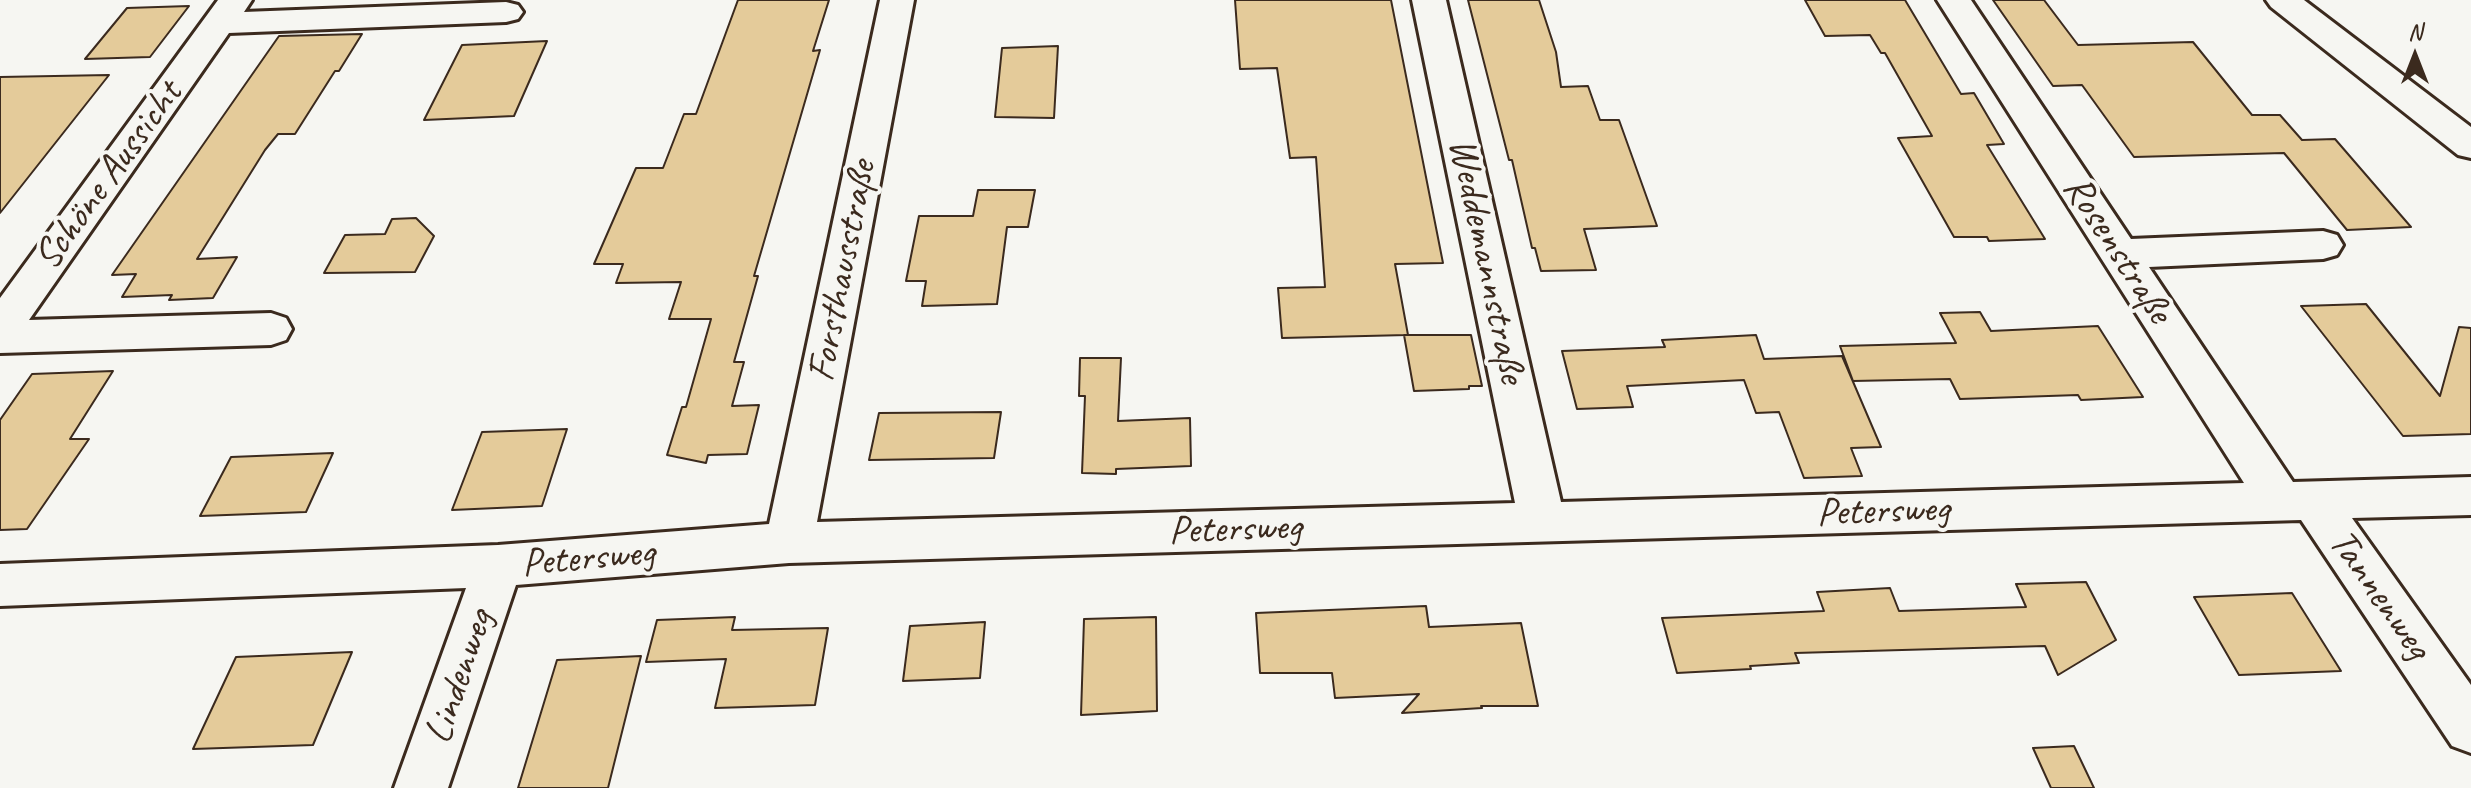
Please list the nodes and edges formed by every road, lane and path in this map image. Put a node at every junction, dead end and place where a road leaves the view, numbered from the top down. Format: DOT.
graph roads {
  1 [pos="897,0"];
  2 [pos="1429,0"];
  3 [pos="1954,0"];
  4 [pos="2283,0"];
  5 [pos="227,12"];
  6 [pos="506,12"];
  7 [pos="2471,146"];
  8 [pos="2323,245"];
  9 [pos="2119,254"];
  10 [pos="0,329"];
  11 [pos="271,329"];
  12 [pos="0,337"];
  13 [pos="2471,496"];
  14 [pos="2297,500"];
  15 [pos="1542,521"];
  16 [pos="789,543"];
  17 [pos="498,566"];
  18 [pos="0,585"];
  19 [pos="2471,729"];
  20 [pos="421,788"];
  1 -- 16 [label="street, Forsthausstraße"];
  2 -- 15 [label="street, Weddemannstraße"];
  3 -- 9 [label="street, Rosenstraße"];
  4 -- 7 [label="street"];
  5 -- 6 [label="street, Schöne Aussicht"];
  5 -- 10 [label="street, Schöne Aussicht"];
  8 -- 9 [label="street"];
  9 -- 14 [label="street, Rosenstraße"];
  11 -- 12 [label="street, Schöne Aussicht"];
  13 -- 14 [label="street, Petersweg"];
  14 -- 15 [label="street, Petersweg"];
  14 -- 19 [label="street, Tannenweg"];
  15 -- 16 [label="street, Petersweg"];
  16 -- 17 [label="street, Petersweg"];
  17 -- 18 [label="street, Petersweg"];
  17 -- 20 [label="street, Lindenweg"];
}
